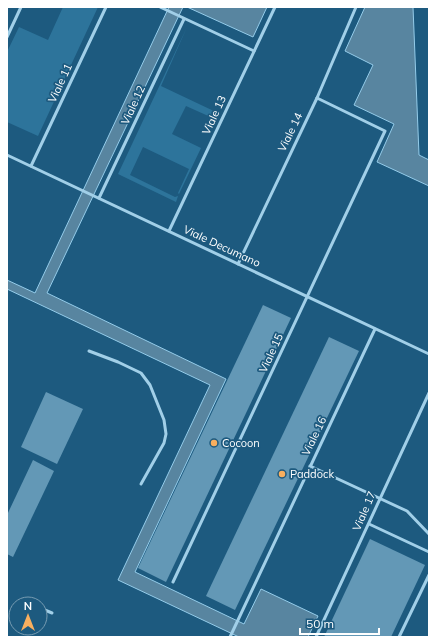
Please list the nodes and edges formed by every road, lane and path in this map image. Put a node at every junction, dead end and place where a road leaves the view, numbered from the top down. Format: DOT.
graph roads {
  1 [pos="21,7"];
  2 [pos="106,7"];
  3 [pos="160,7"];
  4 [pos="275,7"];
  5 [pos="356,7"];
  6 [pos="184,19"];
  7 [pos="7,37"];
  8 [pos="254,51"];
  9 [pos="317,98"];
  10 [pos="7,155"];
  11 [pos="31,166"];
  12 [pos="99,198"];
  13 [pos="169,231"];
  14 [pos="238,264"];
  15 [pos="307,296"];
  16 [pos="375,328"];
  17 [pos="89,351"];
  18 [pos="429,354"];
  19 [pos="429,393"];
  20 [pos="310,466"];
  21 [pos="141,484"];
  22 [pos="379,498"];
  23 [pos="369,524"];
  24 [pos="429,534"];
  25 [pos="429,552"];
  26 [pos="429,575"];
  27 [pos="173,582"];
  28 [pos="48,611"];
  29 [pos="52,613"];
  30 [pos="230,637"];
  31 [pos="316,637"];
  32 [pos="400,637"];
  1 -- 7 [label="lane"];
  2 -- 11 [label="lane, Viale 11"];
  3 -- 6 [label="lane"];
  4 -- 8 [label="lane, Viale 13"];
  5 -- 9 [label="lane, Viale 14"];
  6 -- 8 [label="lane"];
  6 -- 12 [label="lane, Viale 12"];
  8 -- 13 [label="lane, Viale 13"];
  9 -- 14 [label="lane, Viale 14"];
  9 -- 15 [label="lane, Viale 15"];
  10 -- 11 [label="lane, Viale Decumano"];
  11 -- 12 [label="lane, Viale Decumano"];
  12 -- 13 [label="lane, Viale Decumano"];
  13 -- 14 [label="lane, Viale Decumano"];
  14 -- 15 [label="lane, Viale Decumano"];
  15 -- 16 [label="lane, Viale Decumano"];
  15 -- 27 [label="lane, Viale 15"];
  16 -- 18 [label="lane, Viale Decumano"];
  16 -- 20 [label="lane, Viale 16"];
  17 -- 21 [label="lane"];
  19 -- 22 [label="lane, Viale 17"];
  20 -- 22 [label="lane"];
  20 -- 30 [label="lane, Viale 16"];
  22 -- 23 [label="lane, Viale 17"];
  22 -- 24 [label="lane"];
  23 -- 25 [label="lane"];
  23 -- 31 [label="lane, Viale 17"];
  26 -- 32 [label="lane"];
  28 -- 29 [label="lane"];
}
